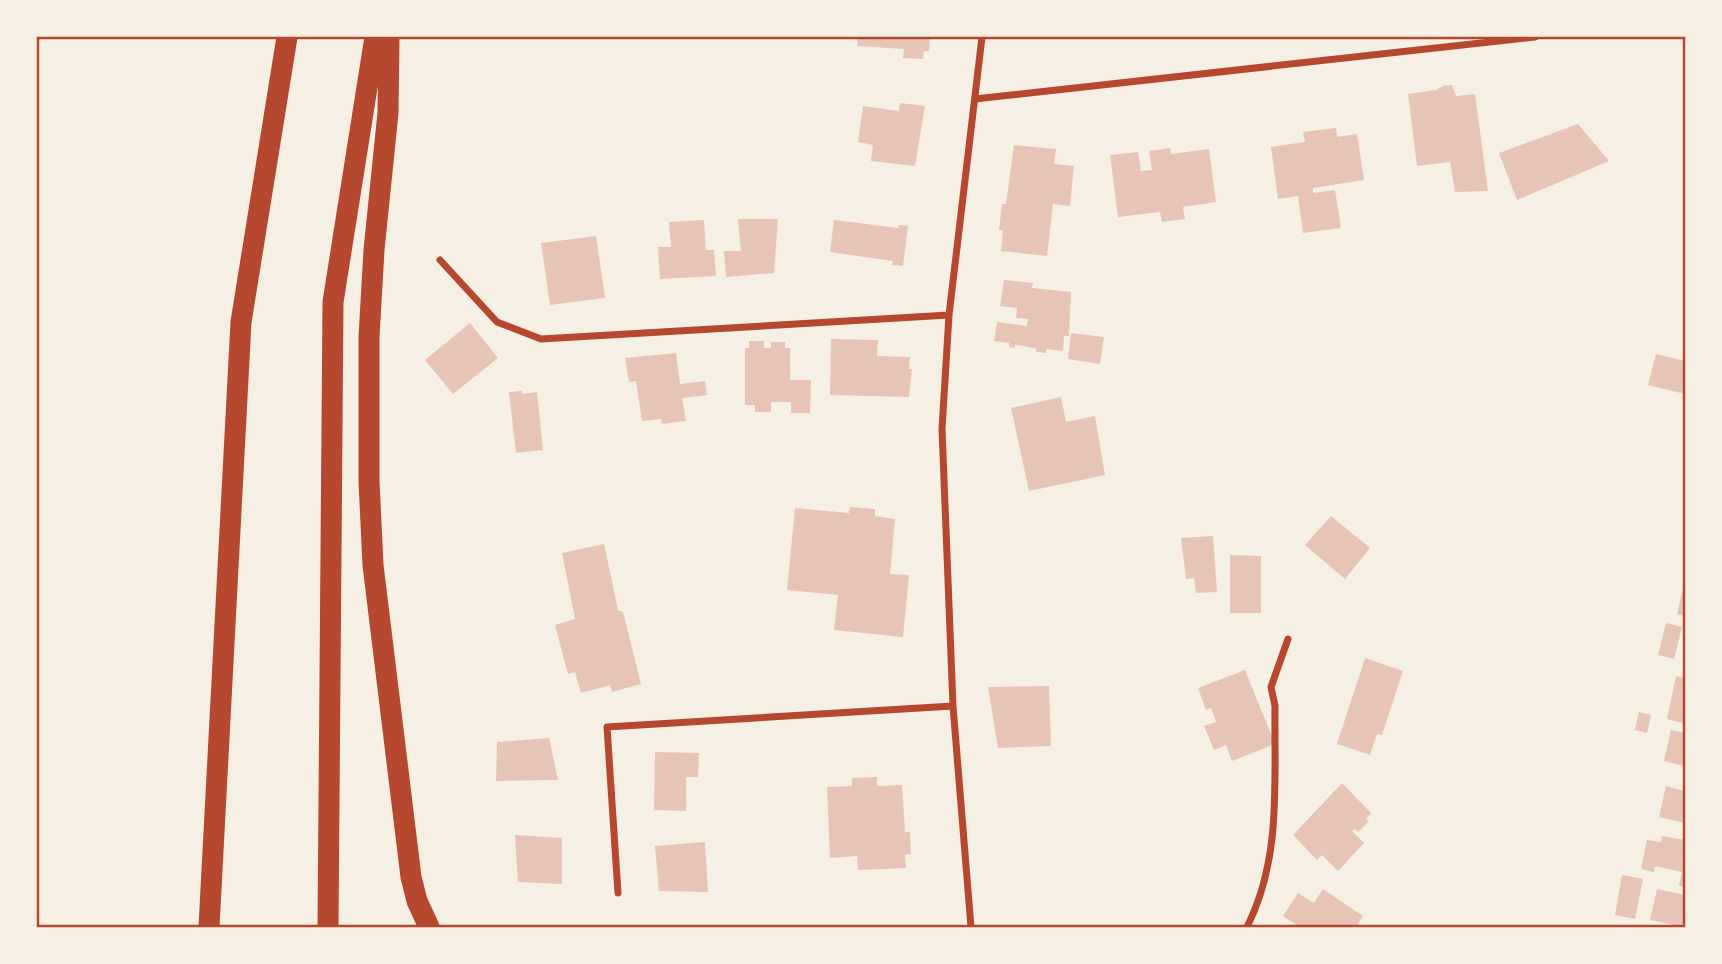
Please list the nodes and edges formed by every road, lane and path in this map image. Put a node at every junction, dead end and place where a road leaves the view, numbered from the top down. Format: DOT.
graph roads {
  1 [pos="287,37"];
  2 [pos="375,37"];
  3 [pos="389,37"];
  4 [pos="982,37"];
  5 [pos="1535,37"];
  6 [pos="975,99"];
  7 [pos="440,260"];
  8 [pos="949,315"];
  9 [pos="1288,639"];
  10 [pos="953,706"];
  11 [pos="618,893"];
  12 [pos="209,927"];
  13 [pos="328,927"];
  14 [pos="429,927"];
  15 [pos="971,927"];
  16 [pos="1247,927"];
  1 -- 12 [label="highway"];
  2 -- 13 [label="highway"];
  3 -- 14 [label="highway"];
  4 -- 6 [label="street"];
  5 -- 6 [label="street"];
  6 -- 8 [label="street"];
  7 -- 8 [label="street"];
  8 -- 10 [label="street"];
  9 -- 16 [label="street"];
  10 -- 11 [label="street"];
  10 -- 15 [label="street"];
}
